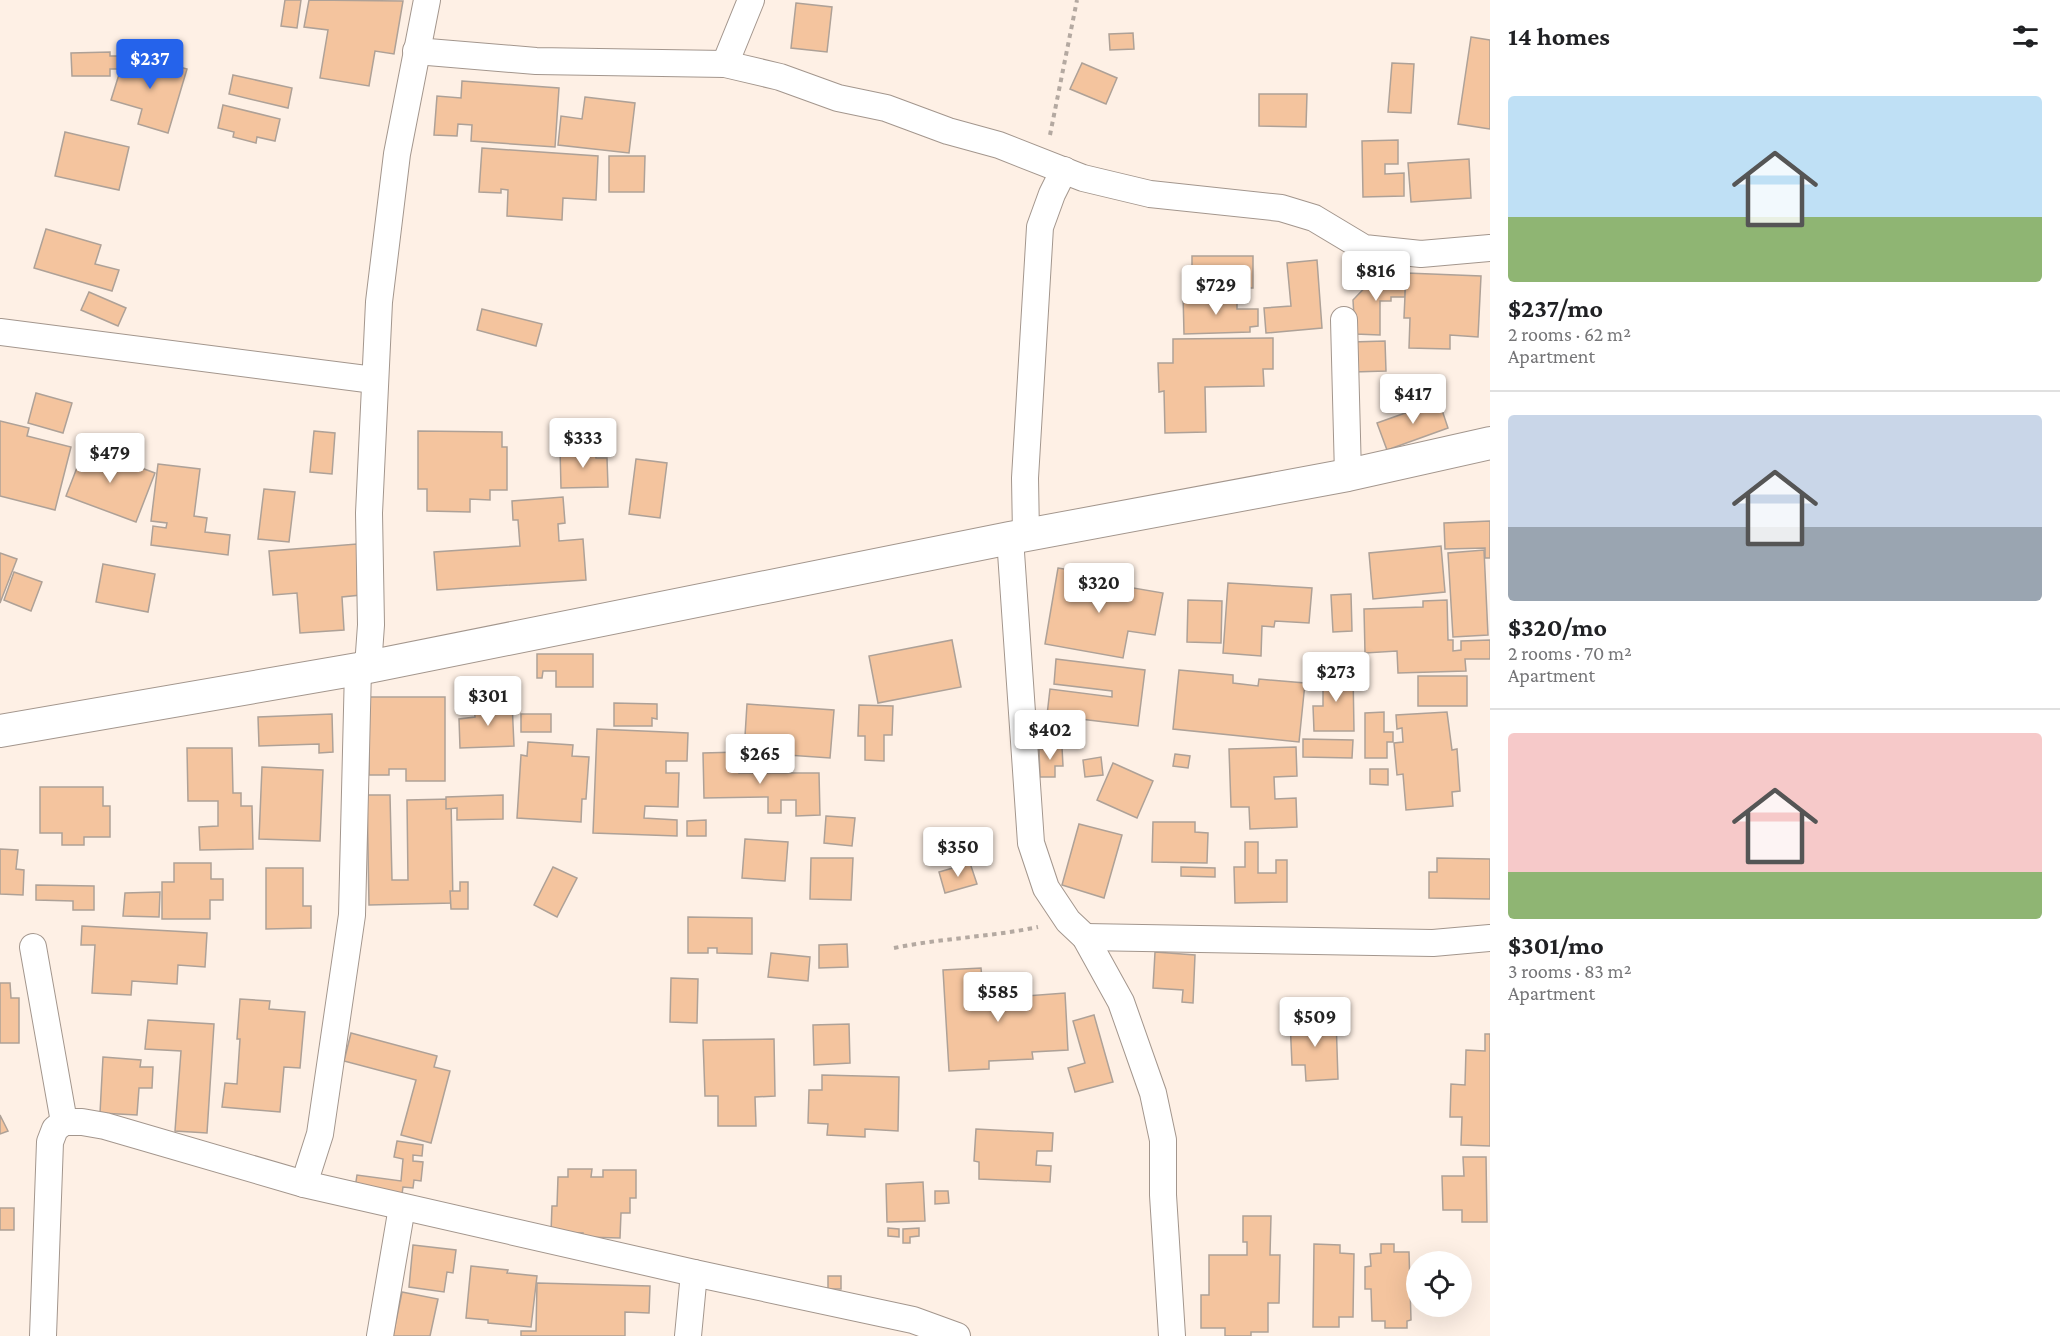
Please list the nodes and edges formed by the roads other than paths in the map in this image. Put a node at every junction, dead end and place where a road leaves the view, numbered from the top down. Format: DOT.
graph roads {
  1 [pos="427,0"];
  2 [pos="751,0"];
  3 [pos="416,51"];
  4 [pos="725,64"];
  5 [pos="1054,166"];
  6 [pos="1490,248"];
  7 [pos="1344,320"];
  8 [pos="0,332"];
  9 [pos="374,380"];
  10 [pos="1490,443"];
  11 [pos="1348,475"];
  12 [pos="1018,536"];
  13 [pos="363,668"];
  14 [pos="0,731"];
  15 [pos="1077,929"];
  16 [pos="1490,938"];
  17 [pos="33,947"];
  18 [pos="64,1122"];
  19 [pos="304,1184"];
  20 [pos="402,1207"];
  21 [pos="693,1273"];
  22 [pos="43,1336"];
  23 [pos="380,1336"];
  24 [pos="688,1336"];
  25 [pos="957,1336"];
  26 [pos="1172,1336"];
  1 -- 3 [label="street"];
  2 -- 4 [label="street"];
  3 -- 4 [label="street"];
  3 -- 9 [label="street"];
  4 -- 5 [label="street"];
  5 -- 6 [label="street"];
  5 -- 12 [label="street"];
  7 -- 11 [label="street"];
  8 -- 9 [label="street"];
  9 -- 13 [label="street"];
  10 -- 11 [label="street"];
  11 -- 12 [label="street"];
  12 -- 13 [label="street"];
  12 -- 15 [label="street"];
  13 -- 14 [label="street"];
  13 -- 19 [label="street"];
  15 -- 16 [label="street"];
  15 -- 26 [label="street"];
  17 -- 18 [label="street"];
  18 -- 19 [label="street"];
  18 -- 22 [label="street"];
  19 -- 20 [label="street"];
  20 -- 21 [label="street"];
  20 -- 23 [label="street"];
  21 -- 24 [label="street"];
  21 -- 25 [label="street"];
}
